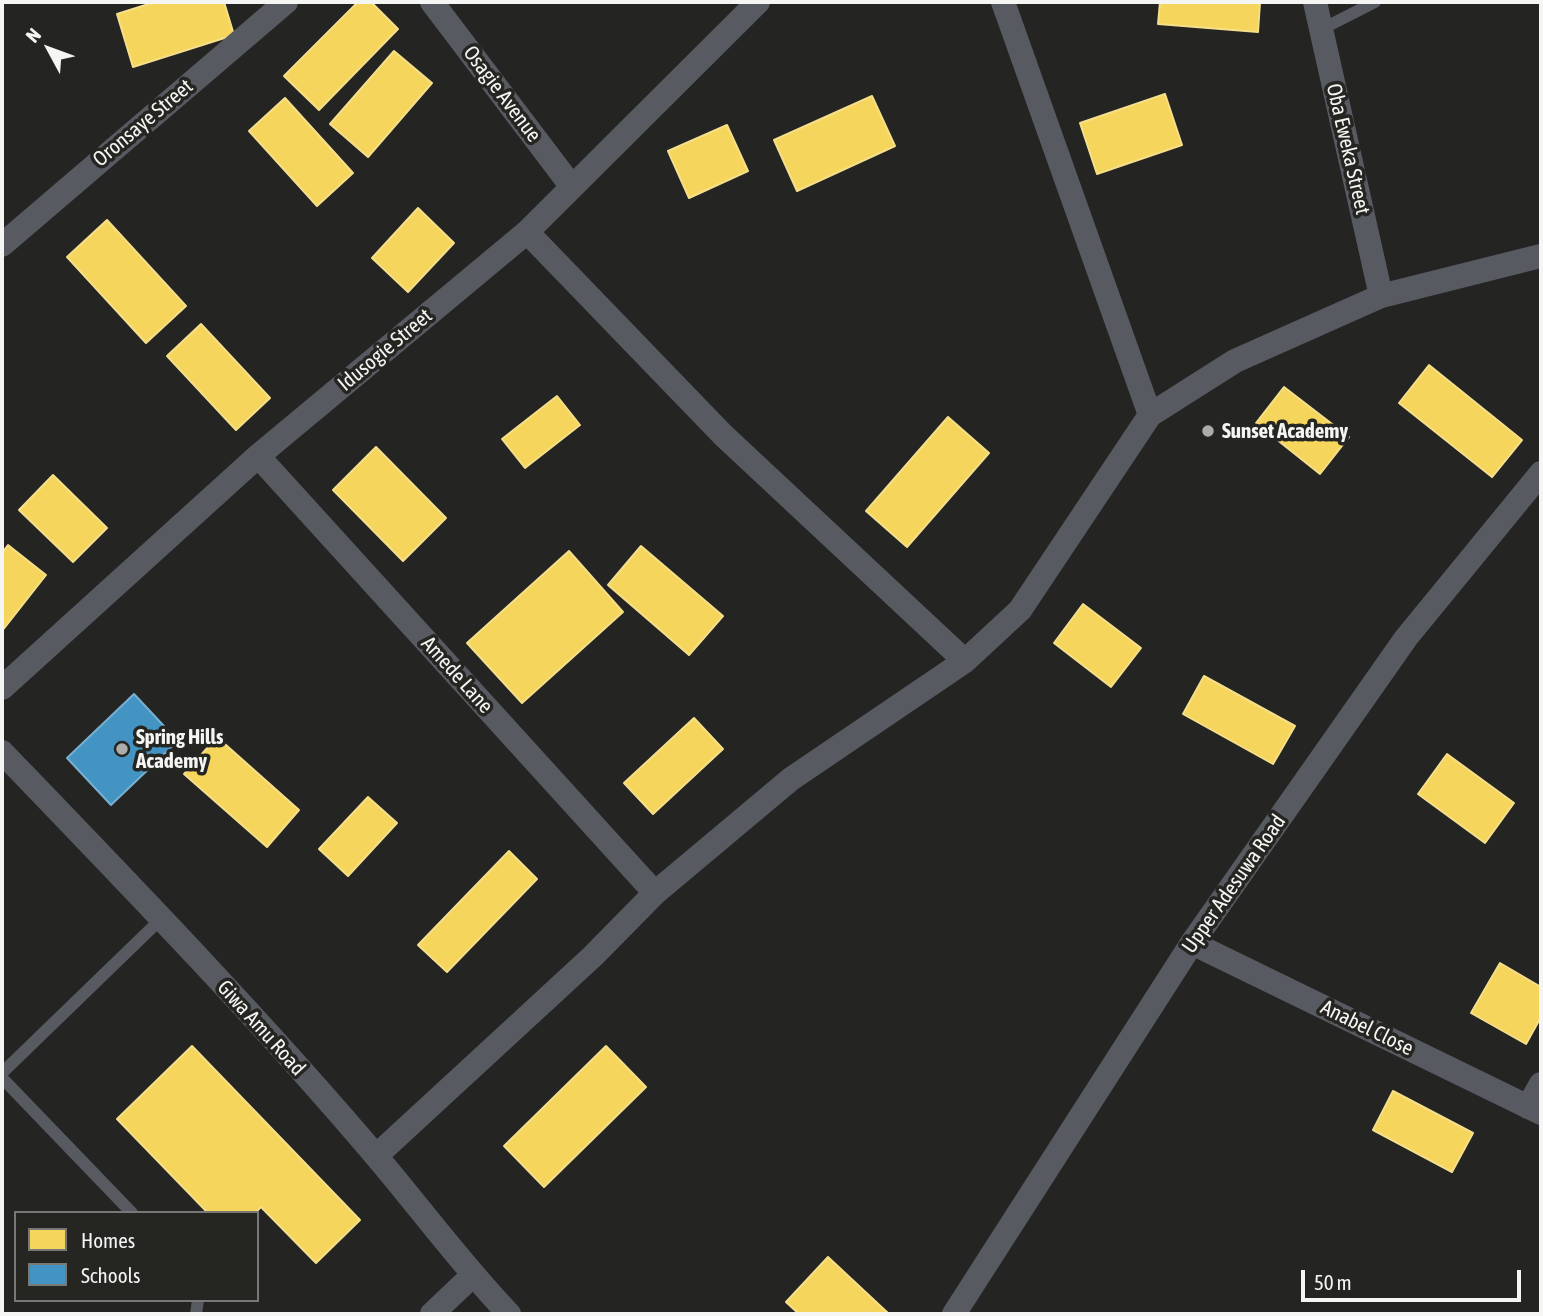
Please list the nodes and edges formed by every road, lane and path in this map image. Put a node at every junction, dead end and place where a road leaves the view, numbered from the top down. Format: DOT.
graph roads {
  1 [pos="286,2"];
  2 [pos="432,2"];
  3 [pos="758,2"];
  4 [pos="1003,2"];
  5 [pos="1315,2"];
  6 [pos="1375,2"];
  7 [pos="1322,29"];
  8 [pos="572,187"];
  9 [pos="527,232"];
  10 [pos="2,245"];
  11 [pos="1541,256"];
  12 [pos="1381,296"];
  13 [pos="1150,415"];
  14 [pos="258,456"];
  15 [pos="1541,473"];
  16 [pos="965,661"];
  17 [pos="2,688"];
  18 [pos="2,752"];
  19 [pos="655,893"];
  20 [pos="162,918"];
  21 [pos="1192,943"];
  22 [pos="2,1073"];
  23 [pos="2,1078"];
  24 [pos="1541,1084"];
  25 [pos="1535,1110"];
  26 [pos="376,1156"];
  27 [pos="130,1211"];
  28 [pos="472,1276"];
  29 [pos="432,1314"];
  30 [pos="509,1314"];
  31 [pos="954,1314"];
  1 -- 10 [label="street, Oronsaye Street"];
  2 -- 8 [label="street, Osagie Avenue"];
  3 -- 8 [label="street, Idusogie Street"];
  4 -- 13 [label="street"];
  5 -- 7 [label="street, Oba Eweka Street"];
  6 -- 7 [label="lane"];
  7 -- 12 [label="street, Oba Eweka Street"];
  8 -- 9 [label="street, Idusogie Street"];
  9 -- 14 [label="street, Idusogie Street"];
  9 -- 16 [label="street"];
  11 -- 12 [label="street"];
  12 -- 13 [label="street"];
  13 -- 16 [label="street"];
  14 -- 17 [label="street, Idusogie Street"];
  14 -- 19 [label="street, Amede Lane"];
  15 -- 21 [label="street, Upper Adesuwa Road"];
  16 -- 19 [label="street"];
  18 -- 20 [label="street, Giwa Amu Road"];
  19 -- 26 [label="street"];
  20 -- 22 [label="lane"];
  20 -- 26 [label="street, Giwa Amu Road"];
  21 -- 25 [label="street, Anabel Close"];
  21 -- 31 [label="street, Upper Adesuwa Road"];
  23 -- 27 [label="lane"];
  24 -- 25 [label="street"];
  26 -- 28 [label="street, Giwa Amu Road"];
  28 -- 29 [label="street"];
  28 -- 30 [label="street, Giwa Amu Road"];
}
